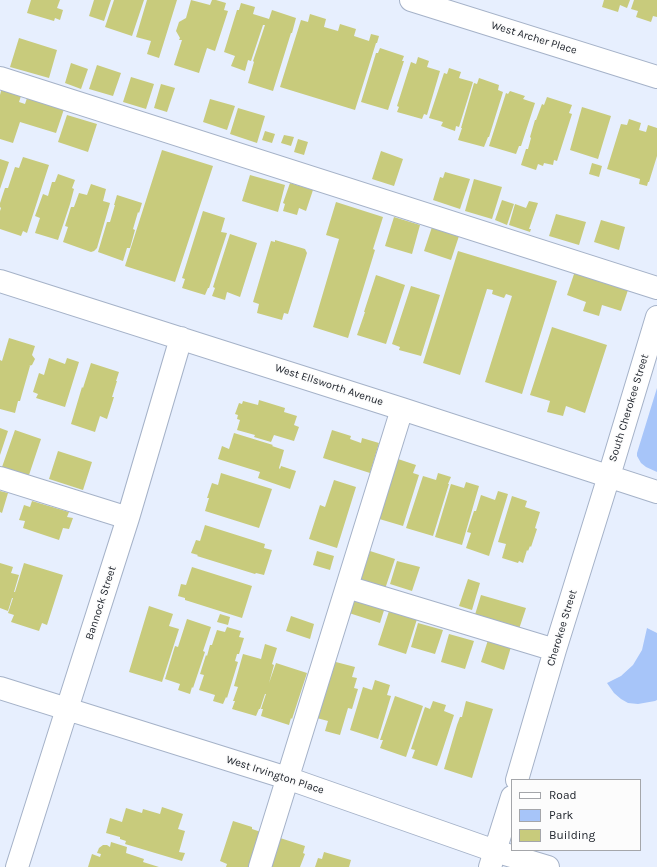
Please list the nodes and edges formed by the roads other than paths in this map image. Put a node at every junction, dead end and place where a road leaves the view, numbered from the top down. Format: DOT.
graph roads {
  1 [pos="410,0"];
  2 [pos="657,77"];
  3 [pos="0,78"];
  4 [pos="0,281"];
  5 [pos="657,288"];
  6 [pos="657,317"];
  7 [pos="181,338"];
  8 [pos="402,408"];
  9 [pos="609,476"];
  10 [pos="0,478"];
  11 [pos="657,492"];
  12 [pos="128,518"];
  13 [pos="347,587"];
  14 [pos="555,650"];
  15 [pos="0,688"];
  16 [pos="67,709"];
  17 [pos="288,778"];
  18 [pos="517,779"];
  19 [pos="511,800"];
  20 [pos="493,859"];
  21 [pos="17,867"];
  22 [pos="260,867"];
  23 [pos="548,867"];
  1 -- 2 [label="street, West Archer Place"];
  3 -- 5 [label="street"];
  4 -- 7 [label="street, West Ellsworth Avenue"];
  6 -- 9 [label="street, South Cherokee Street"];
  7 -- 8 [label="street, West Ellsworth Avenue"];
  7 -- 12 [label="street, Bannock Street"];
  8 -- 9 [label="street, West Ellsworth Avenue"];
  8 -- 13 [label="street"];
  9 -- 11 [label="street, West Ellsworth Avenue"];
  9 -- 14 [label="street, Cherokee Street"];
  10 -- 12 [label="street"];
  12 -- 16 [label="street, Bannock Street"];
  13 -- 14 [label="street"];
  13 -- 17 [label="street"];
  14 -- 18 [label="street, Cherokee Street"];
  15 -- 16 [label="street, West Irvington Place"];
  16 -- 17 [label="street, West Irvington Place"];
  16 -- 21 [label="street, Bannock Street"];
  17 -- 20 [label="street, West Irvington Place"];
  17 -- 22 [label="street"];
  19 -- 20 [label="street"];
  20 -- 23 [label="street, West Irvington Place"];
}
